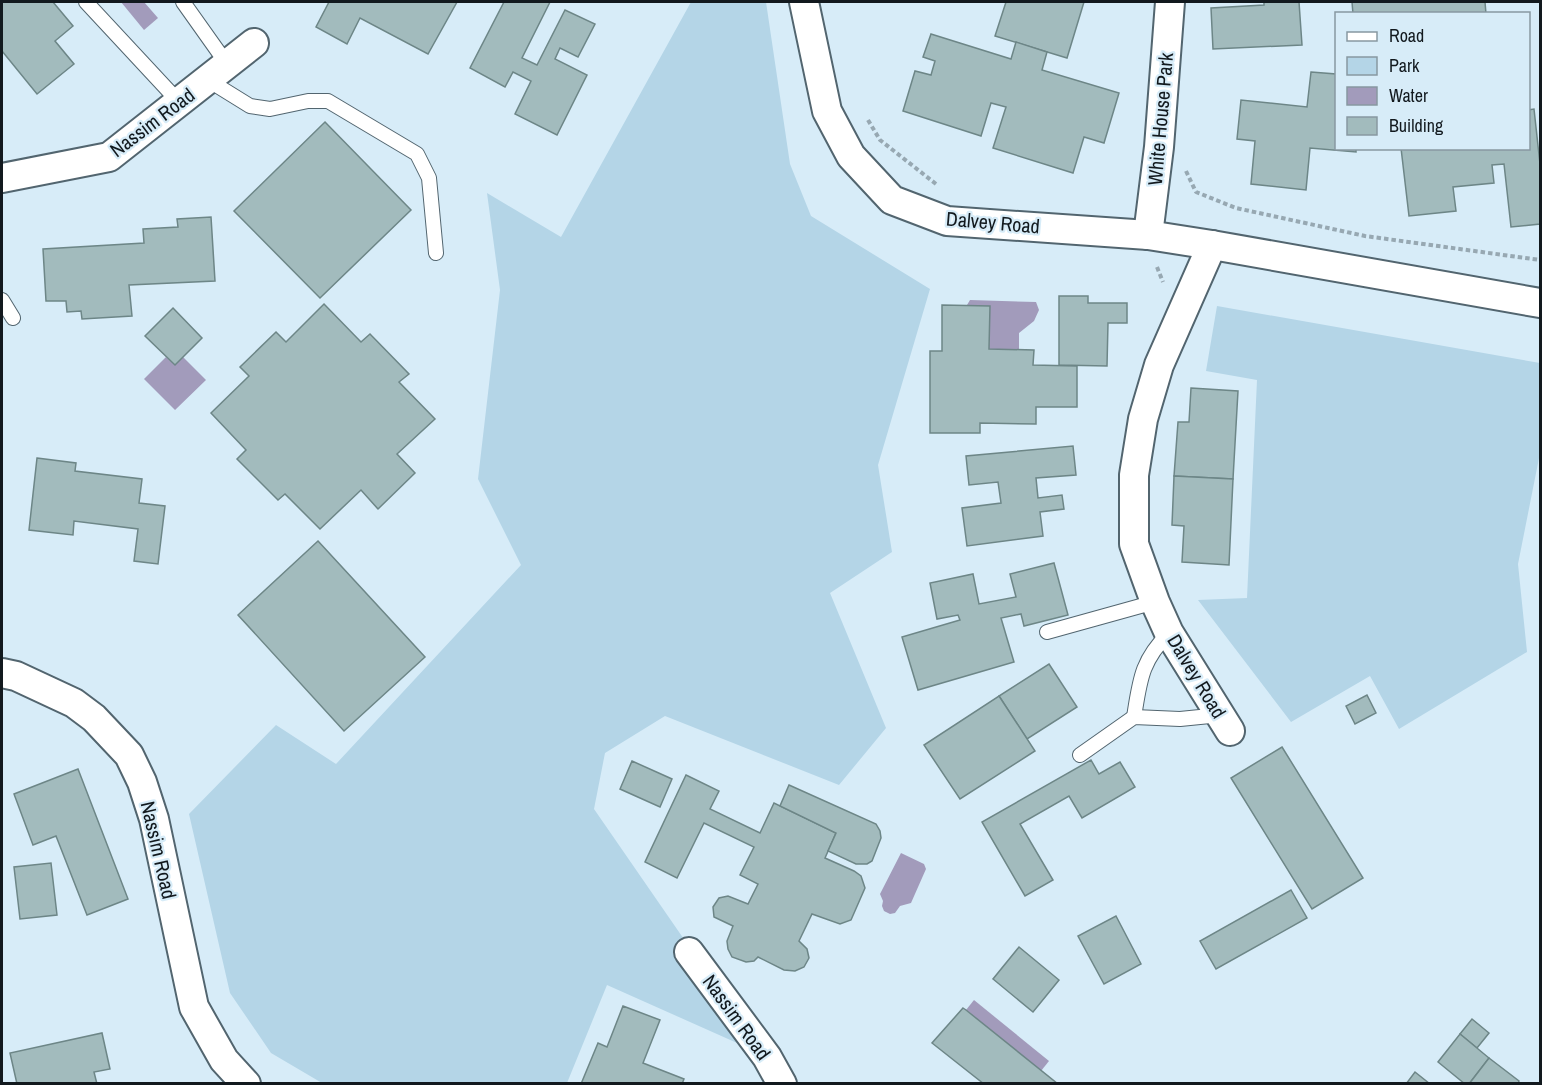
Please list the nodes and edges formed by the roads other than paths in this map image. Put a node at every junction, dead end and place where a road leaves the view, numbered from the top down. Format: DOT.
graph roads {
  1 [pos="86,2"];
  2 [pos="183,2"];
  3 [pos="804,2"];
  4 [pos="1170,2"];
  5 [pos="254,43"];
  6 [pos="217,72"];
  7 [pos="179,102"];
  8 [pos="2,178"];
  9 [pos="1148,235"];
  10 [pos="1212,245"];
  11 [pos="436,253"];
  12 [pos="2,300"];
  13 [pos="1540,303"];
  14 [pos="13,318"];
  15 [pos="1155,602"];
  16 [pos="1047,632"];
  17 [pos="1169,633"];
  18 [pos="2,673"];
  19 [pos="1134,717"];
  20 [pos="1225,723"];
  21 [pos="1080,755"];
  22 [pos="689,952"];
  23 [pos="246,1083"];
  24 [pos="782,1083"];
  1 -- 7 [label="lane"];
  2 -- 6 [label="lane"];
  3 -- 9 [label="street, Dalvey Road"];
  4 -- 9 [label="street, White House Park"];
  5 -- 6 [label="street, Nassim Road"];
  6 -- 7 [label="street, Nassim Road"];
  6 -- 11 [label="lane"];
  7 -- 8 [label="street, Nassim Road"];
  9 -- 10 [label="street, Dalvey Road"];
  10 -- 13 [label="street, Dalvey Road"];
  10 -- 15 [label="street, Dalvey Road"];
  12 -- 14 [label="lane"];
  15 -- 16 [label="lane"];
  15 -- 17 [label="street, Dalvey Road"];
  17 -- 19 [label="lane"];
  17 -- 20 [label="street, Dalvey Road"];
  18 -- 23 [label="street, Nassim Road"];
  19 -- 20 [label="lane"];
  19 -- 21 [label="lane"];
  22 -- 24 [label="street, Nassim Road"];
}
